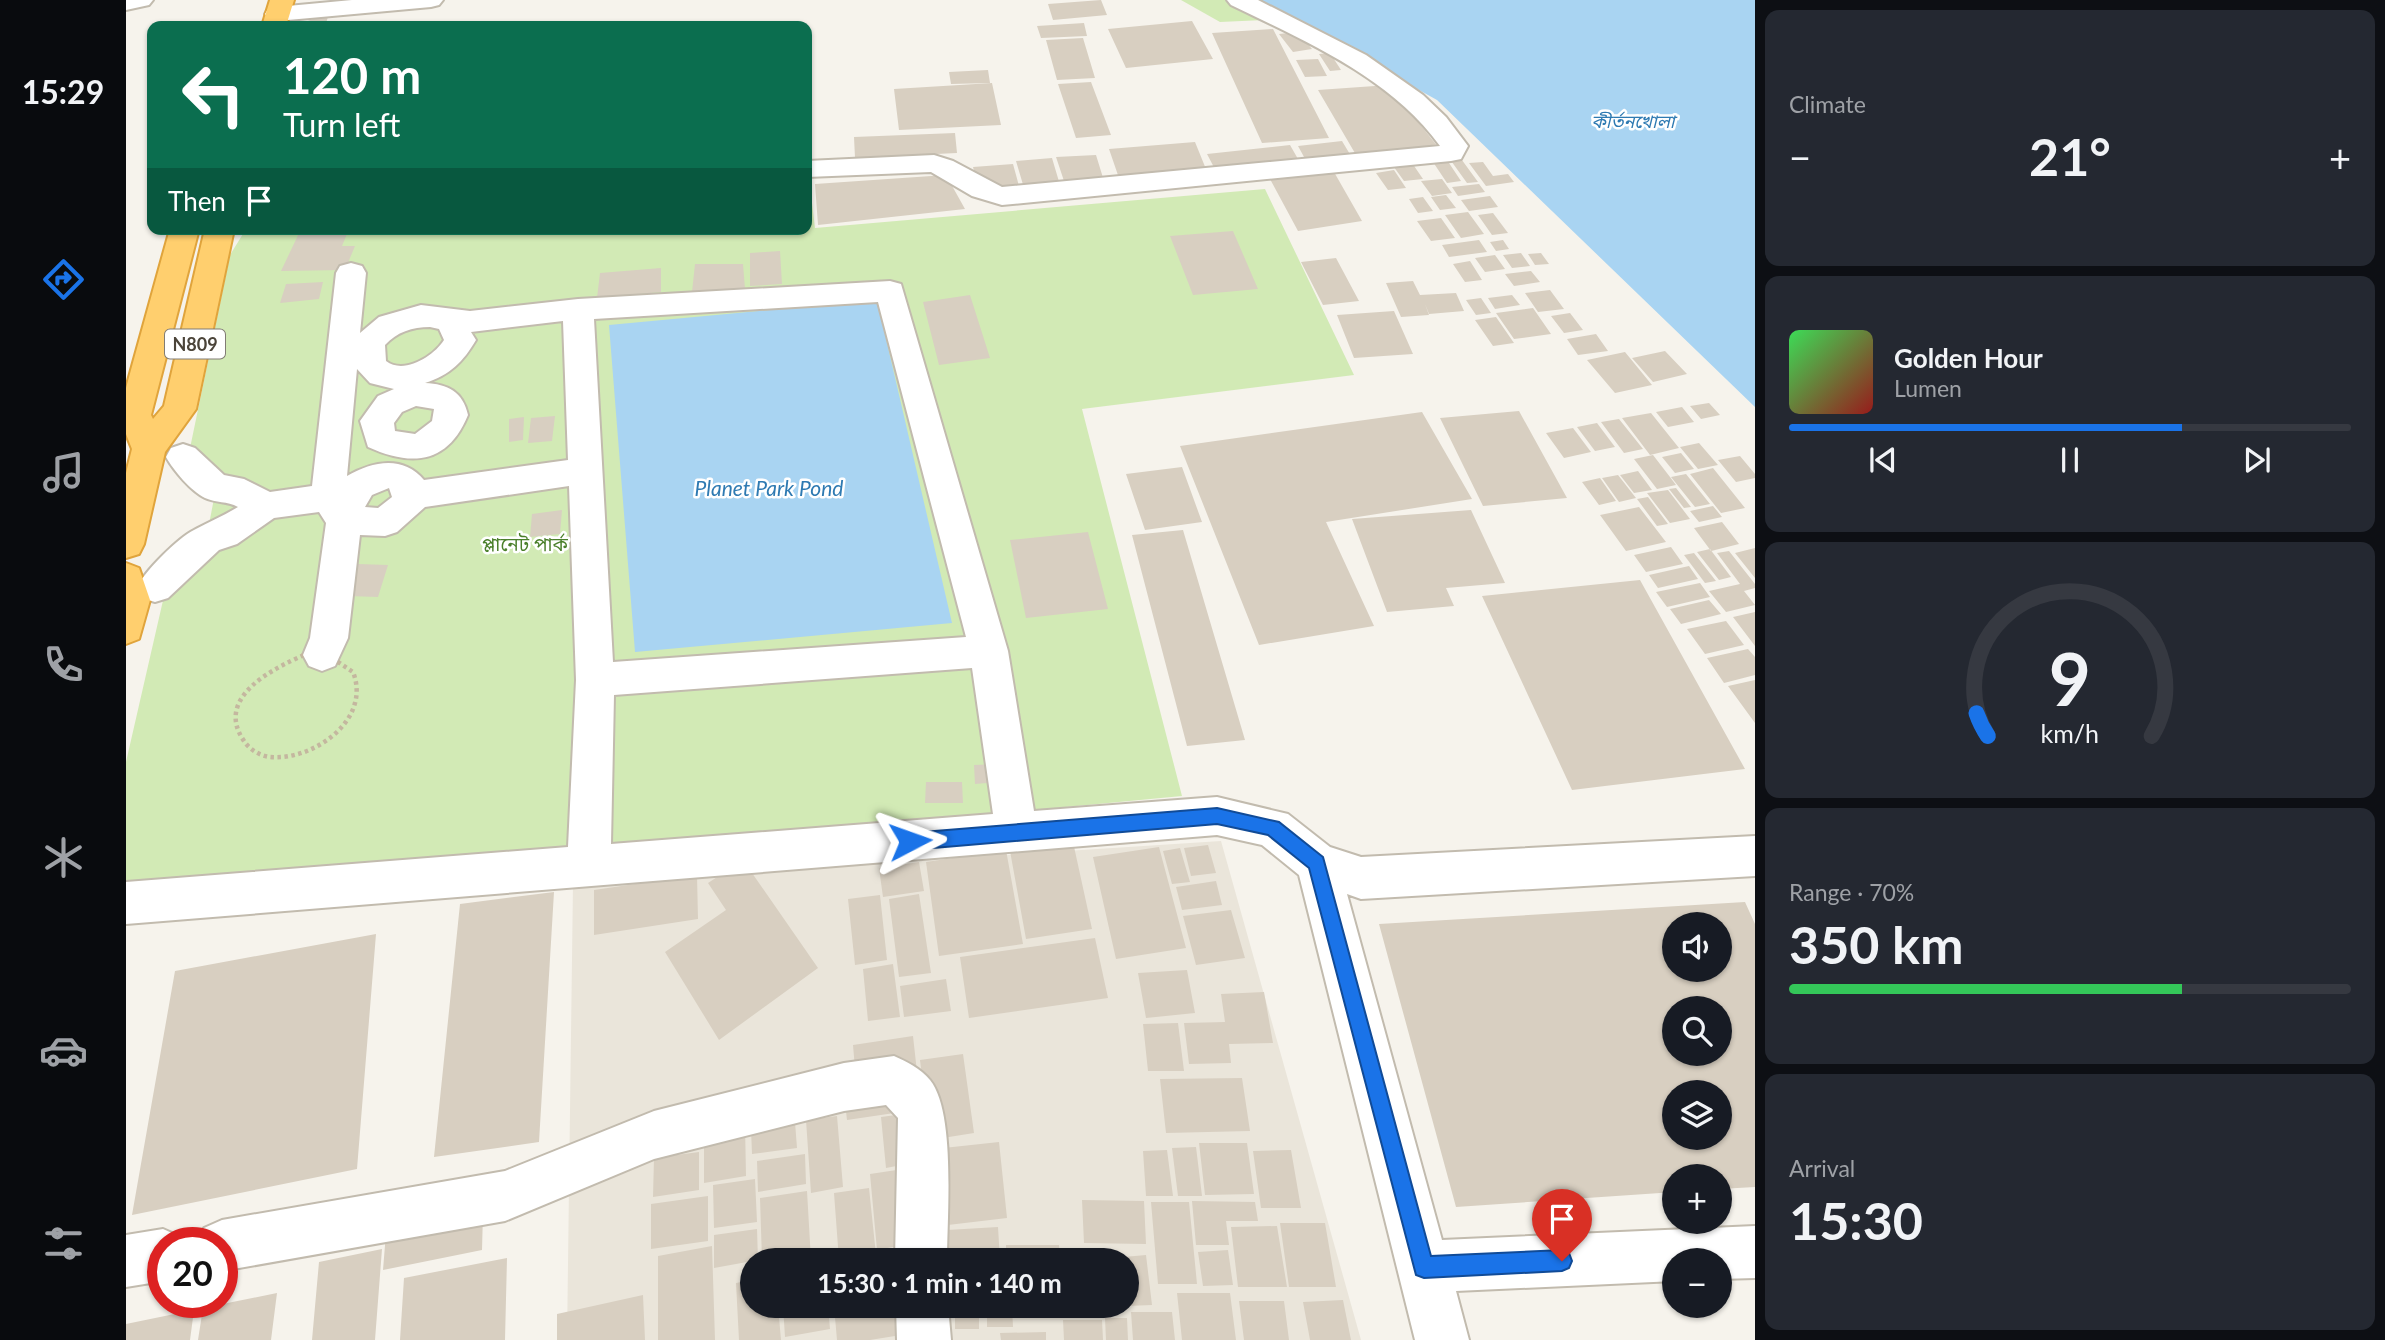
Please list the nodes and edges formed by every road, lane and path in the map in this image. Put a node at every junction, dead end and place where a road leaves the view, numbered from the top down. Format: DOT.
graph roads {
  1 [pos="141,0"];
  2 [pos="431,0"];
  3 [pos="1239,0"];
  4 [pos="126,3"];
  5 [pos="278,14"];
  6 [pos="812,169"];
  7 [pos="183,235"];
  8 [pos="219,235"];
  9 [pos="351,273"];
  10 [pos="578,309"];
  11 [pos="451,323"];
  12 [pos="436,381"];
  13 [pos="377,425"];
  14 [pos="333,432"];
  15 [pos="149,449"];
  16 [pos="183,457"];
  17 [pos="586,471"];
  18 [pos="266,506"];
  19 [pos="343,508"];
  20 [pos="126,544"];
  21 [pos="140,582"];
  22 [pos="126,628"];
  23 [pos="989,651"];
  24 [pos="322,654"];
  25 [pos="595,680"];
  26 [pos="1017,833"];
  27 [pos="1755,856"];
  28 [pos="1317,863"];
  29 [pos="589,867"];
  30 [pos="126,904"];
  31 [pos="238,1243"];
  32 [pos="921,1248"];
  33 [pos="1755,1252"];
  34 [pos="147,1258"];
  35 [pos="126,1261"];
  36 [pos="1424,1267"];
  37 [pos="923,1318"];
  38 [pos="924,1340"];
  39 [pos="1442,1340"];
  1 -- 4 [label="street"];
  2 -- 5 [label="street"];
  3 -- 6 [label="street"];
  7 -- 15 [label="highway, N809"];
  8 -- 15 [label="highway, N809"];
  9 -- 14 [label="street"];
  10 -- 11 [label="street"];
  10 -- 17 [label="street"];
  10 -- 23 [label="street"];
  11 -- 12 [label="street"];
  11 -- 12 [label="street"];
  12 -- 13 [label="street"];
  12 -- 13 [label="street"];
  13 -- 14 [label="street"];
  14 -- 19 [label="street"];
  15 -- 20 [label="highway, N809"];
  16 -- 18 [label="street"];
  17 -- 19 [label="street"];
  17 -- 25 [label="street"];
  18 -- 19 [label="street"];
  18 -- 21 [label="street"];
  19 -- 24 [label="street"];
  21 -- 22 [label="highway"];
  23 -- 25 [label="street"];
  23 -- 26 [label="street"];
  24 -- 24 [label="path"];
  25 -- 29 [label="street"];
  26 -- 28 [label="street"];
  26 -- 29 [label="street"];
  27 -- 28 [label="street"];
  28 -- 36 [label="street"];
  29 -- 30 [label="street"];
  31 -- 32 [label="street"];
  33 -- 36 [label="street"];
  34 -- 35 [label="street"];
  36 -- 39 [label="street"];
  37 -- 38 [label="street"];
}
